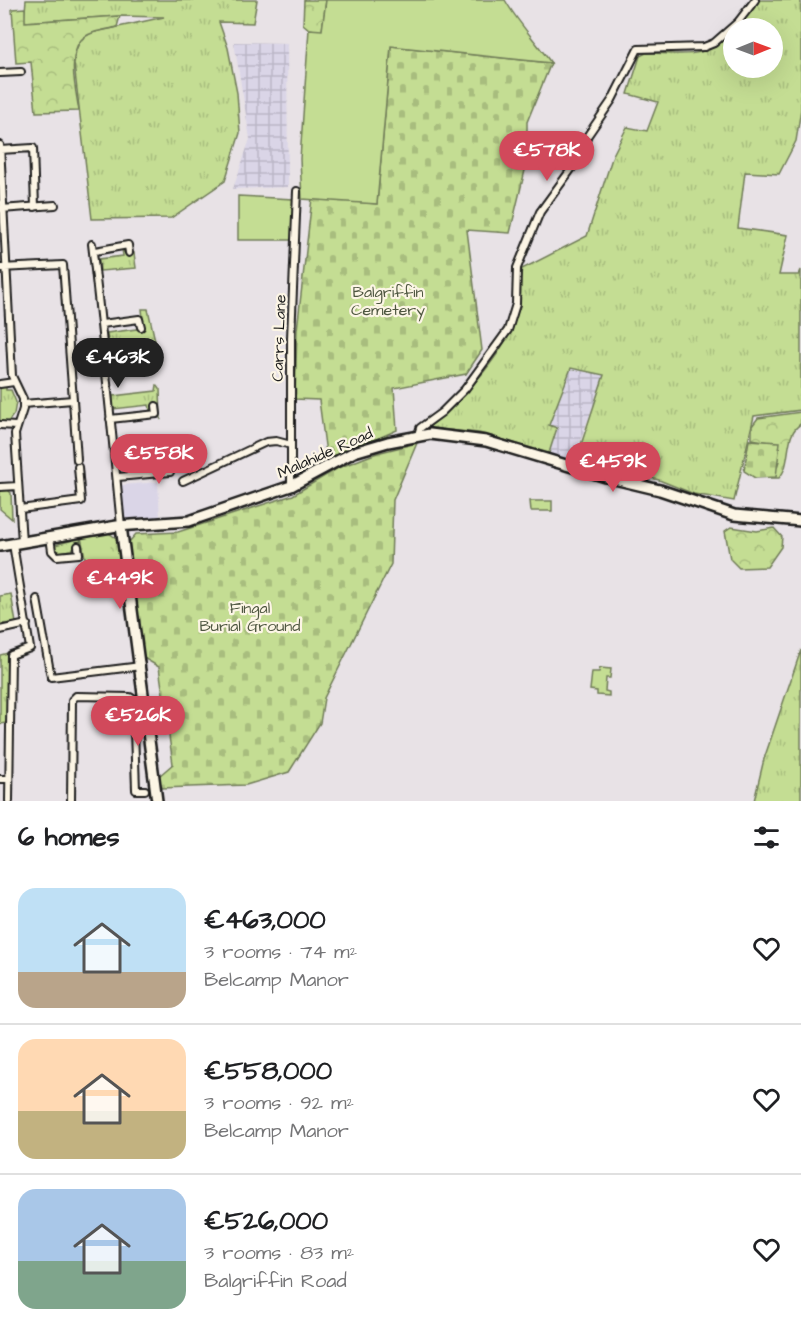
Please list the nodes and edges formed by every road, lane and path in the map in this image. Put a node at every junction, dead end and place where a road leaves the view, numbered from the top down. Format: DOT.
graph roads {
  1 [pos="755,0"];
  2 [pos="21,72"];
  3 [pos="0,73"];
  4 [pos="0,145"];
  5 [pos="0,150"];
  6 [pos="297,190"];
  7 [pos="56,205"];
  8 [pos="35,207"];
  9 [pos="1,209"];
  10 [pos="92,244"];
  11 [pos="95,251"];
  12 [pos="129,254"];
  13 [pos="3,268"];
  14 [pos="102,324"];
  15 [pos="9,326"];
  16 [pos="0,327"];
  17 [pos="141,327"];
  18 [pos="14,382"];
  19 [pos="0,384"];
  20 [pos="73,400"];
  21 [pos="23,404"];
  22 [pos="156,406"];
  23 [pos="110,418"];
  24 [pos="0,425"];
  25 [pos="16,426"];
  26 [pos="418,435"];
  27 [pos="291,445"];
  28 [pos="169,464"];
  29 [pos="118,477"];
  30 [pos="183,482"];
  31 [pos="18,486"];
  32 [pos="291,486"];
  33 [pos="0,487"];
  34 [pos="20,509"];
  35 [pos="801,521"];
  36 [pos="121,526"];
  37 [pos="50,537"];
  38 [pos="17,543"];
  39 [pos="0,546"];
  40 [pos="78,546"];
  41 [pos="37,598"];
  42 [pos="27,624"];
  43 [pos="0,630"];
  44 [pos="141,666"];
  45 [pos="0,779"];
  46 [pos="9,779"];
  47 [pos="145,790"];
  48 [pos="9,801"];
  49 [pos="71,801"];
  50 [pos="157,801"];
  1 -- 26 [label="street"];
  2 -- 3 [label="street"];
  4 -- 5 [label="street"];
  5 -- 8 [label="street"];
  5 -- 9 [label="street"];
  6 -- 27 [label="street, Carrs Lane"];
  7 -- 8 [label="street"];
  8 -- 9 [label="street"];
  9 -- 13 [label="street"];
  10 -- 11 [label="street"];
  11 -- 12 [label="street"];
  11 -- 14 [label="street"];
  13 -- 15 [label="street"];
  13 -- 20 [label="street"];
  14 -- 17 [label="street"];
  14 -- 23 [label="street"];
  15 -- 16 [label="street"];
  15 -- 18 [label="street"];
  18 -- 19 [label="street"];
  18 -- 21 [label="street"];
  20 -- 21 [label="street"];
  20 -- 34 [label="street"];
  21 -- 25 [label="street"];
  22 -- 23 [label="street"];
  23 -- 29 [label="street"];
  24 -- 25 [label="street"];
  25 -- 31 [label="street"];
  26 -- 32 [label="main road, Malahide Road"];
  26 -- 35 [label="main road, Malahide Road"];
  27 -- 30 [label="street"];
  27 -- 32 [label="street, Carrs Lane"];
  28 -- 29 [label="street"];
  29 -- 36 [label="street"];
  31 -- 33 [label="street"];
  31 -- 34 [label="street"];
  32 -- 36 [label="main road, Malahide Road"];
  34 -- 38 [label="street"];
  36 -- 37 [label="main road, Malahide Road"];
  36 -- 44 [label="main road"];
  37 -- 38 [label="main road, Malahide Road"];
  37 -- 40 [label="street"];
  38 -- 39 [label="main road, Malahide Road"];
  38 -- 42 [label="street"];
  41 -- 44 [label="street"];
  42 -- 43 [label="street"];
  42 -- 46 [label="street"];
  44 -- 50 [label="main road"];
  45 -- 46 [label="street"];
  46 -- 48 [label="street"];
  47 -- 49 [label="street"];
}
